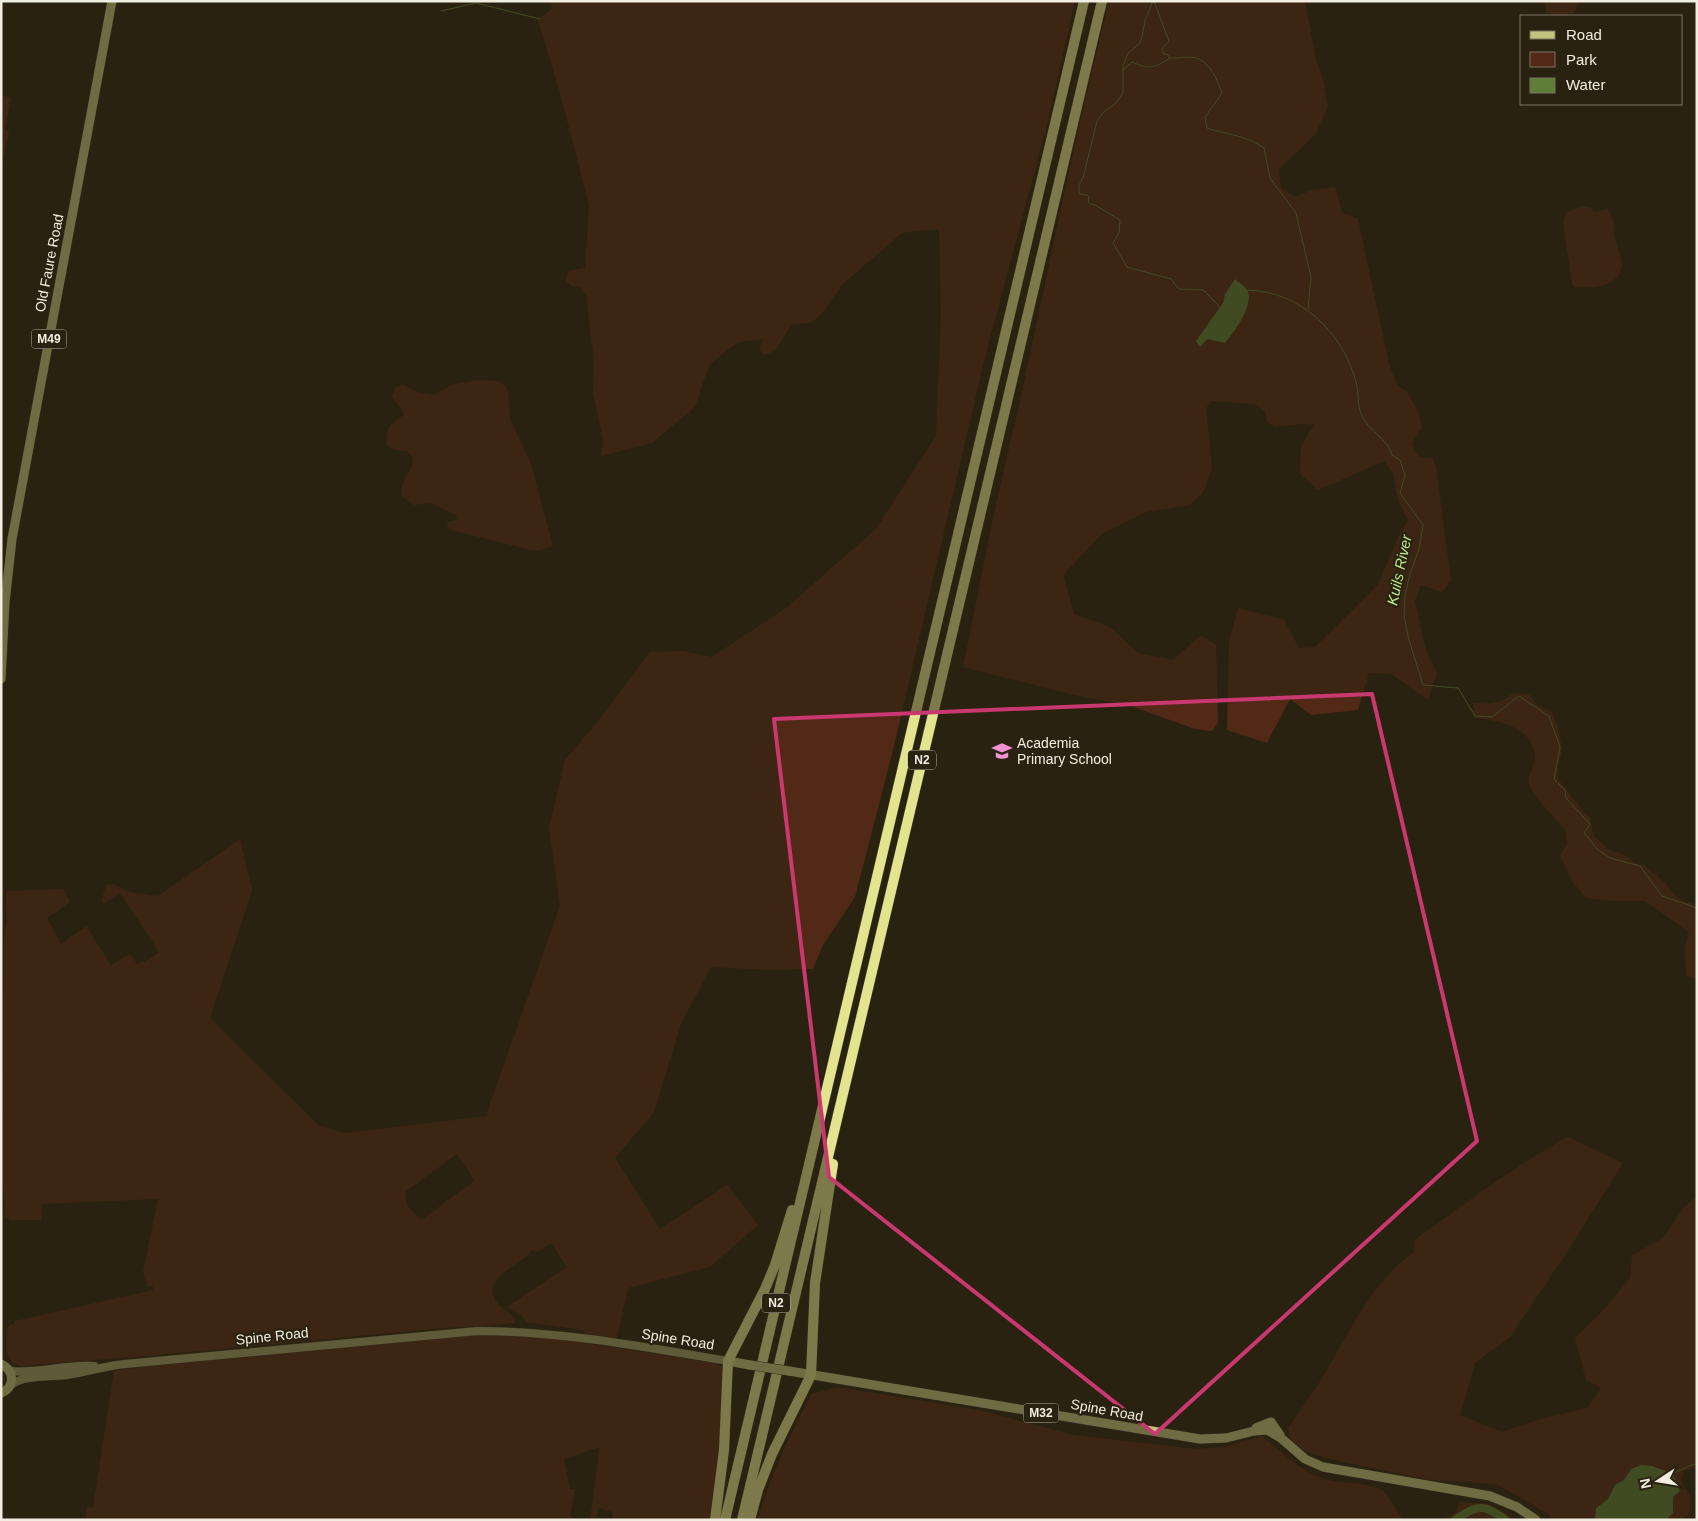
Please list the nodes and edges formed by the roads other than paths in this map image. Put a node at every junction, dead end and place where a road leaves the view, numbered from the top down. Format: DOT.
graph roads {
  1 [pos="112,1"];
  2 [pos="1084,1"];
  3 [pos="1102,1"];
  4 [pos="1,679"];
  5 [pos="828,1086"];
  6 [pos="841,1104"];
  7 [pos="1,1356"];
  8 [pos="728,1361"];
  9 [pos="5,1367"];
  10 [pos="101,1367"];
  11 [pos="811,1375"];
  12 [pos="11,1385"];
  13 [pos="2,1395"];
  14 [pos="715,1520"];
  15 [pos="725,1520"];
  16 [pos="742,1520"];
  17 [pos="750,1520"];
  18 [pos="1536,1520"];
  1 -- 4 [label="main road, Old Faure Road / M49"];
  2 -- 5 [label="highway, N2"];
  3 -- 6 [label="highway, N2"];
  5 -- 8 [label="highway"];
  5 -- 15 [label="highway, N2"];
  6 -- 11 [label="highway"];
  6 -- 16 [label="highway, N2"];
  7 -- 9 [label="main road"];
  8 -- 10 [label="main road, Spine Road / M32"];
  8 -- 11 [label="main road, Spine Road / M32, bridge"];
  8 -- 14 [label="highway"];
  9 -- 10 [label="main road, Spine Road / M32"];
  9 -- 12 [label="main road"];
  10 -- 12 [label="main road, Spine Road / M32"];
  11 -- 17 [label="highway"];
  11 -- 18 [label="main road, Spine Road / M32"];
  12 -- 13 [label="main road, Spine Road"];
}
